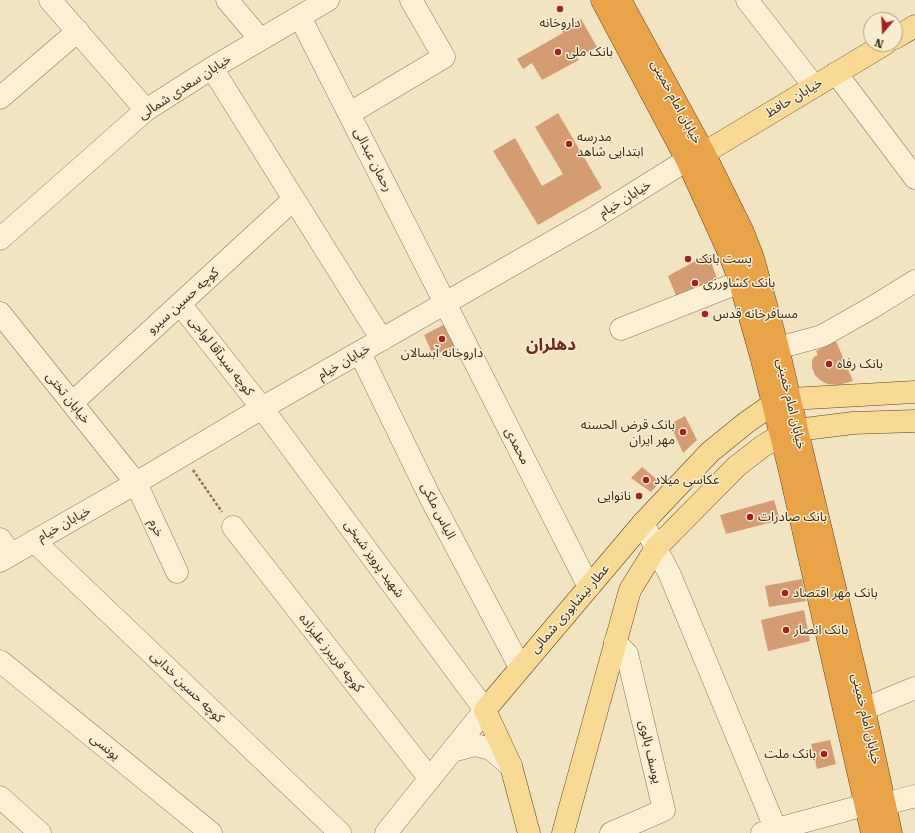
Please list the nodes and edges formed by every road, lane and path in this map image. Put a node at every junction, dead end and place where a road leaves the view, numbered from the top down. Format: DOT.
graph roads {
  1 [pos="50,0"];
  2 [pos="227,0"];
  3 [pos="328,0"];
  4 [pos="411,0"];
  5 [pos="602,0"];
  6 [pos="620,0"];
  7 [pos="747,0"];
  8 [pos="300,17"];
  9 [pos="915,26"];
  10 [pos="78,31"];
  11 [pos="903,33"];
  12 [pos="260,39"];
  13 [pos="871,52"];
  14 [pos="212,68"];
  15 [pos="836,73"];
  16 [pos="814,86"];
  17 [pos="0,98"];
  18 [pos="146,110"];
  19 [pos="350,113"];
  20 [pos="695,156"];
  21 [pos="915,178"];
  22 [pos="294,199"];
  23 [pos="0,239"];
  24 [pos="915,281"];
  25 [pos="740,282"];
  26 [pos="180,304"];
  27 [pos="445,304"];
  28 [pos="0,313"];
  29 [pos="621,329"];
  30 [pos="382,340"];
  31 [pos="778,348"];
  32 [pos="360,352"];
  33 [pos="915,392"];
  34 [pos="848,396"];
  35 [pos="781,401"];
  36 [pos="72,403"];
  37 [pos="262,408"];
  38 [pos="915,421"];
  39 [pos="746,422"];
  40 [pos="853,423"];
  41 [pos="780,437"];
  42 [pos="183,455"];
  43 [pos="136,484"];
  44 [pos="643,523"];
  45 [pos="233,527"];
  46 [pos="34,541"];
  47 [pos="656,548"];
  48 [pos="4,551"];
  49 [pos="177,572"];
  50 [pos="590,587"];
  51 [pos="615,642"];
  52 [pos="0,662"];
  53 [pos="520,667"];
  54 [pos="915,688"];
  55 [pos="864,709"];
  56 [pos="485,710"];
  57 [pos="453,750"];
  58 [pos="511,766"];
  59 [pos="430,779"];
  60 [pos="915,796"];
  61 [pos="0,797"];
  62 [pos="875,804"];
  63 [pos="769,831"];
  64 [pos="40,833"];
  65 [pos="211,833"];
  66 [pos="340,833"];
  67 [pos="386,833"];
  68 [pos="529,833"];
  69 [pos="562,833"];
  70 [pos="611,833"];
  71 [pos="872,833"];
  72 [pos="892,833"];
  1 -- 10 [label="street"];
  2 -- 12 [label="street"];
  3 -- 8 [label="street, خیابان سعدی شمالی"];
  4 -- 19 [label="street"];
  5 -- 20 [label="highway, خیابان امام خمینی"];
  6 -- 20 [label="highway, خیابان امام خمینی"];
  7 -- 16 [label="street"];
  8 -- 12 [label="street, خیابان سعدی شمالی"];
  8 -- 19 [label="street, رحمان عبدالی"];
  9 -- 11 [label="main road"];
  10 -- 17 [label="street"];
  10 -- 18 [label="street"];
  12 -- 14 [label="street, خیابان سعدی شمالی"];
  13 -- 15 [label="main road, خیابان حافظ"];
  14 -- 18 [label="street, خیابان سعدی شمالی"];
  14 -- 22 [label="street"];
  15 -- 16 [label="main road, خیابان حافظ"];
  15 -- 21 [label="street"];
  16 -- 20 [label="main road, خیابان حافظ"];
  18 -- 23 [label="street, خیابان سعدی شمالی"];
  19 -- 27 [label="street, رحمان عبدالی"];
  20 -- 25 [label="highway, خیابان امام خمینی"];
  20 -- 27 [label="street, خیابان خیام"];
  20 -- 31 [label="highway, خیابان امام خمینی"];
  22 -- 26 [label="street, کوچه حسین سیرو"];
  22 -- 30 [label="street"];
  24 -- 31 [label="street"];
  25 -- 29 [label="street"];
  25 -- 35 [label="highway, خیابان امام خمینی"];
  26 -- 36 [label="street, کوچه حسین سیرو"];
  26 -- 37 [label="street, کوچه سیدآقا لواجی"];
  27 -- 30 [label="street, خیابان خیام"];
  27 -- 50 [label="street, محمدی"];
  28 -- 36 [label="street, خیابان تختی"];
  30 -- 32 [label="street, خیابان خیام"];
  31 -- 35 [label="highway, خیابان امام خمینی"];
  32 -- 37 [label="street, خیابان خیام"];
  32 -- 53 [label="street, الیاس ملکی"];
  33 -- 34 [label="main road"];
  34 -- 35 [label="main road"];
  34 -- 40 [label="main road"];
  35 -- 39 [label="main road, عطار نیشابوری شمالی"];
  35 -- 41 [label="highway, خیابان امام خمینی"];
  36 -- 43 [label="street, خیابان تختی"];
  37 -- 42 [label="street, خیابان خیام"];
  37 -- 56 [label="street, شهید پرویز شیخی"];
  38 -- 40 [label="main road"];
  39 -- 41 [label="main road"];
  39 -- 44 [label="main road, عطار نیشابوری شمالی"];
  40 -- 41 [label="main road"];
  41 -- 47 [label="main road"];
  41 -- 55 [label="highway, خیابان امام خمینی"];
  41 -- 62 [label="highway, خیابان امام خمینی"];
  42 -- 43 [label="street, خیابان خیام"];
  42 -- 45 [label="path"];
  43 -- 46 [label="street, خیابان خیام"];
  43 -- 49 [label="street, خرم"];
  44 -- 47 [label="street"];
  44 -- 50 [label="main road, عطار نیشابوری شمالی"];
  45 -- 59 [label="street, کوچه فریبرز علیزاده"];
  46 -- 48 [label="street, خیابان خیام"];
  46 -- 66 [label="street, کوچه حسین خدایی"];
  47 -- 51 [label="main road"];
  47 -- 63 [label="street"];
  50 -- 53 [label="main road, عطار نیشابوری شمالی"];
  51 -- 69 [label="main road"];
  51 -- 70 [label="street, یوسف بالوی"];
  52 -- 65 [label="street, یونسی"];
  53 -- 56 [label="main road, عطار نیشابوری شمالی"];
  54 -- 55 [label="street"];
  55 -- 62 [label="highway, خیابان امام خمینی"];
  56 -- 57 [label="street, عطار نیشابوری شمالی"];
  56 -- 58 [label="main road"];
  57 -- 58 [label="street"];
  57 -- 59 [label="street, عطار نیشابوری شمالی"];
  58 -- 68 [label="main road"];
  59 -- 67 [label="street, عطار نیشابوری شمالی"];
  60 -- 62 [label="street"];
  61 -- 64 [label="street"];
  62 -- 63 [label="street"];
  62 -- 71 [label="highway, خیابان امام خمینی"];
  62 -- 72 [label="highway, خیابان امام خمینی"];
}
